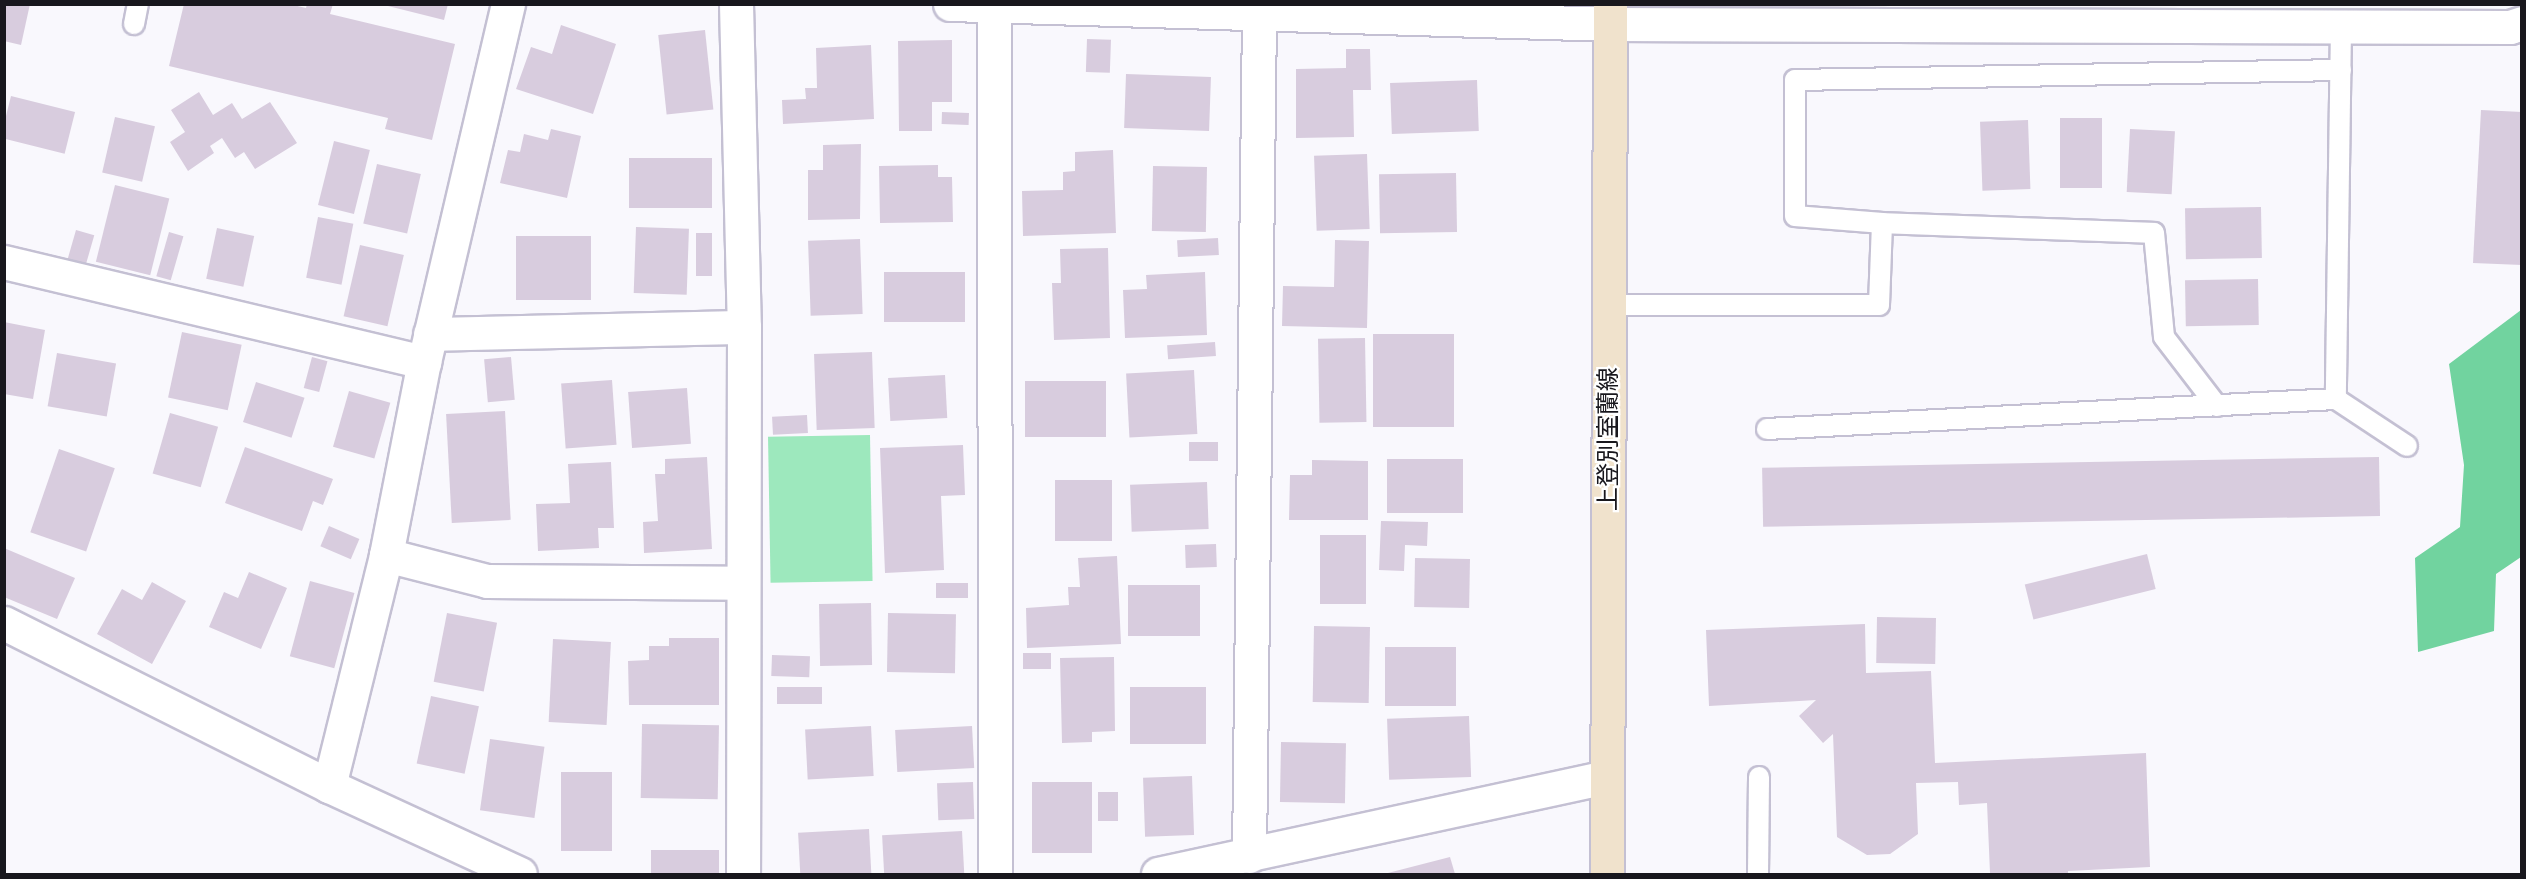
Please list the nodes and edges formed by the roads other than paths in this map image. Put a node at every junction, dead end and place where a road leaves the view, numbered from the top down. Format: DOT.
graph roads {
  1 [pos="507,4"];
  2 [pos="736,4"];
  3 [pos="950,4"];
  4 [pos="994,6"];
  5 [pos="1258,14"];
  6 [pos="1611,14"];
  7 [pos="2522,23"];
  8 [pos="2341,26"];
  9 [pos="2342,70"];
  10 [pos="1882,223"];
  11 [pos="4,262"];
  12 [pos="1609,305"];
  13 [pos="744,327"];
  14 [pos="427,348"];
  15 [pos="2336,399"];
  16 [pos="2217,406"];
  17 [pos="1767,429"];
  18 [pos="2407,446"];
  19 [pos="386,555"];
  20 [pos="742,583"];
  21 [pos="4,623"];
  22 [pos="1606,777"];
  23 [pos="1759,777"];
  24 [pos="329,786"];
  25 [pos="1249,856"];
  26 [pos="520,874"];
  27 [pos="742,874"];
  28 [pos="995,874"];
  29 [pos="1158,874"];
  30 [pos="1607,874"];
  31 [pos="1758,874"];
  1 -- 14 [label="street"];
  2 -- 13 [label="street"];
  3 -- 4 [label="street"];
  4 -- 5 [label="street"];
  4 -- 28 [label="street"];
  5 -- 6 [label="street"];
  5 -- 25 [label="street"];
  6 -- 8 [label="street"];
  6 -- 12 [label="main road, 上登別室蘭線"];
  7 -- 8 [label="street"];
  8 -- 9 [label="lane"];
  9 -- 10 [label="lane"];
  9 -- 15 [label="lane"];
  10 -- 12 [label="lane"];
  10 -- 16 [label="lane"];
  11 -- 14 [label="street"];
  12 -- 22 [label="main road, 上登別室蘭線"];
  13 -- 14 [label="street"];
  13 -- 20 [label="street"];
  14 -- 19 [label="street"];
  15 -- 16 [label="lane"];
  15 -- 18 [label="lane"];
  16 -- 17 [label="lane"];
  19 -- 20 [label="street"];
  19 -- 24 [label="street"];
  20 -- 27 [label="street"];
  21 -- 24 [label="street"];
  22 -- 25 [label="street"];
  22 -- 30 [label="main road, 上登別室蘭線"];
  23 -- 31 [label="lane"];
  24 -- 26 [label="street"];
  25 -- 29 [label="street"];
}
